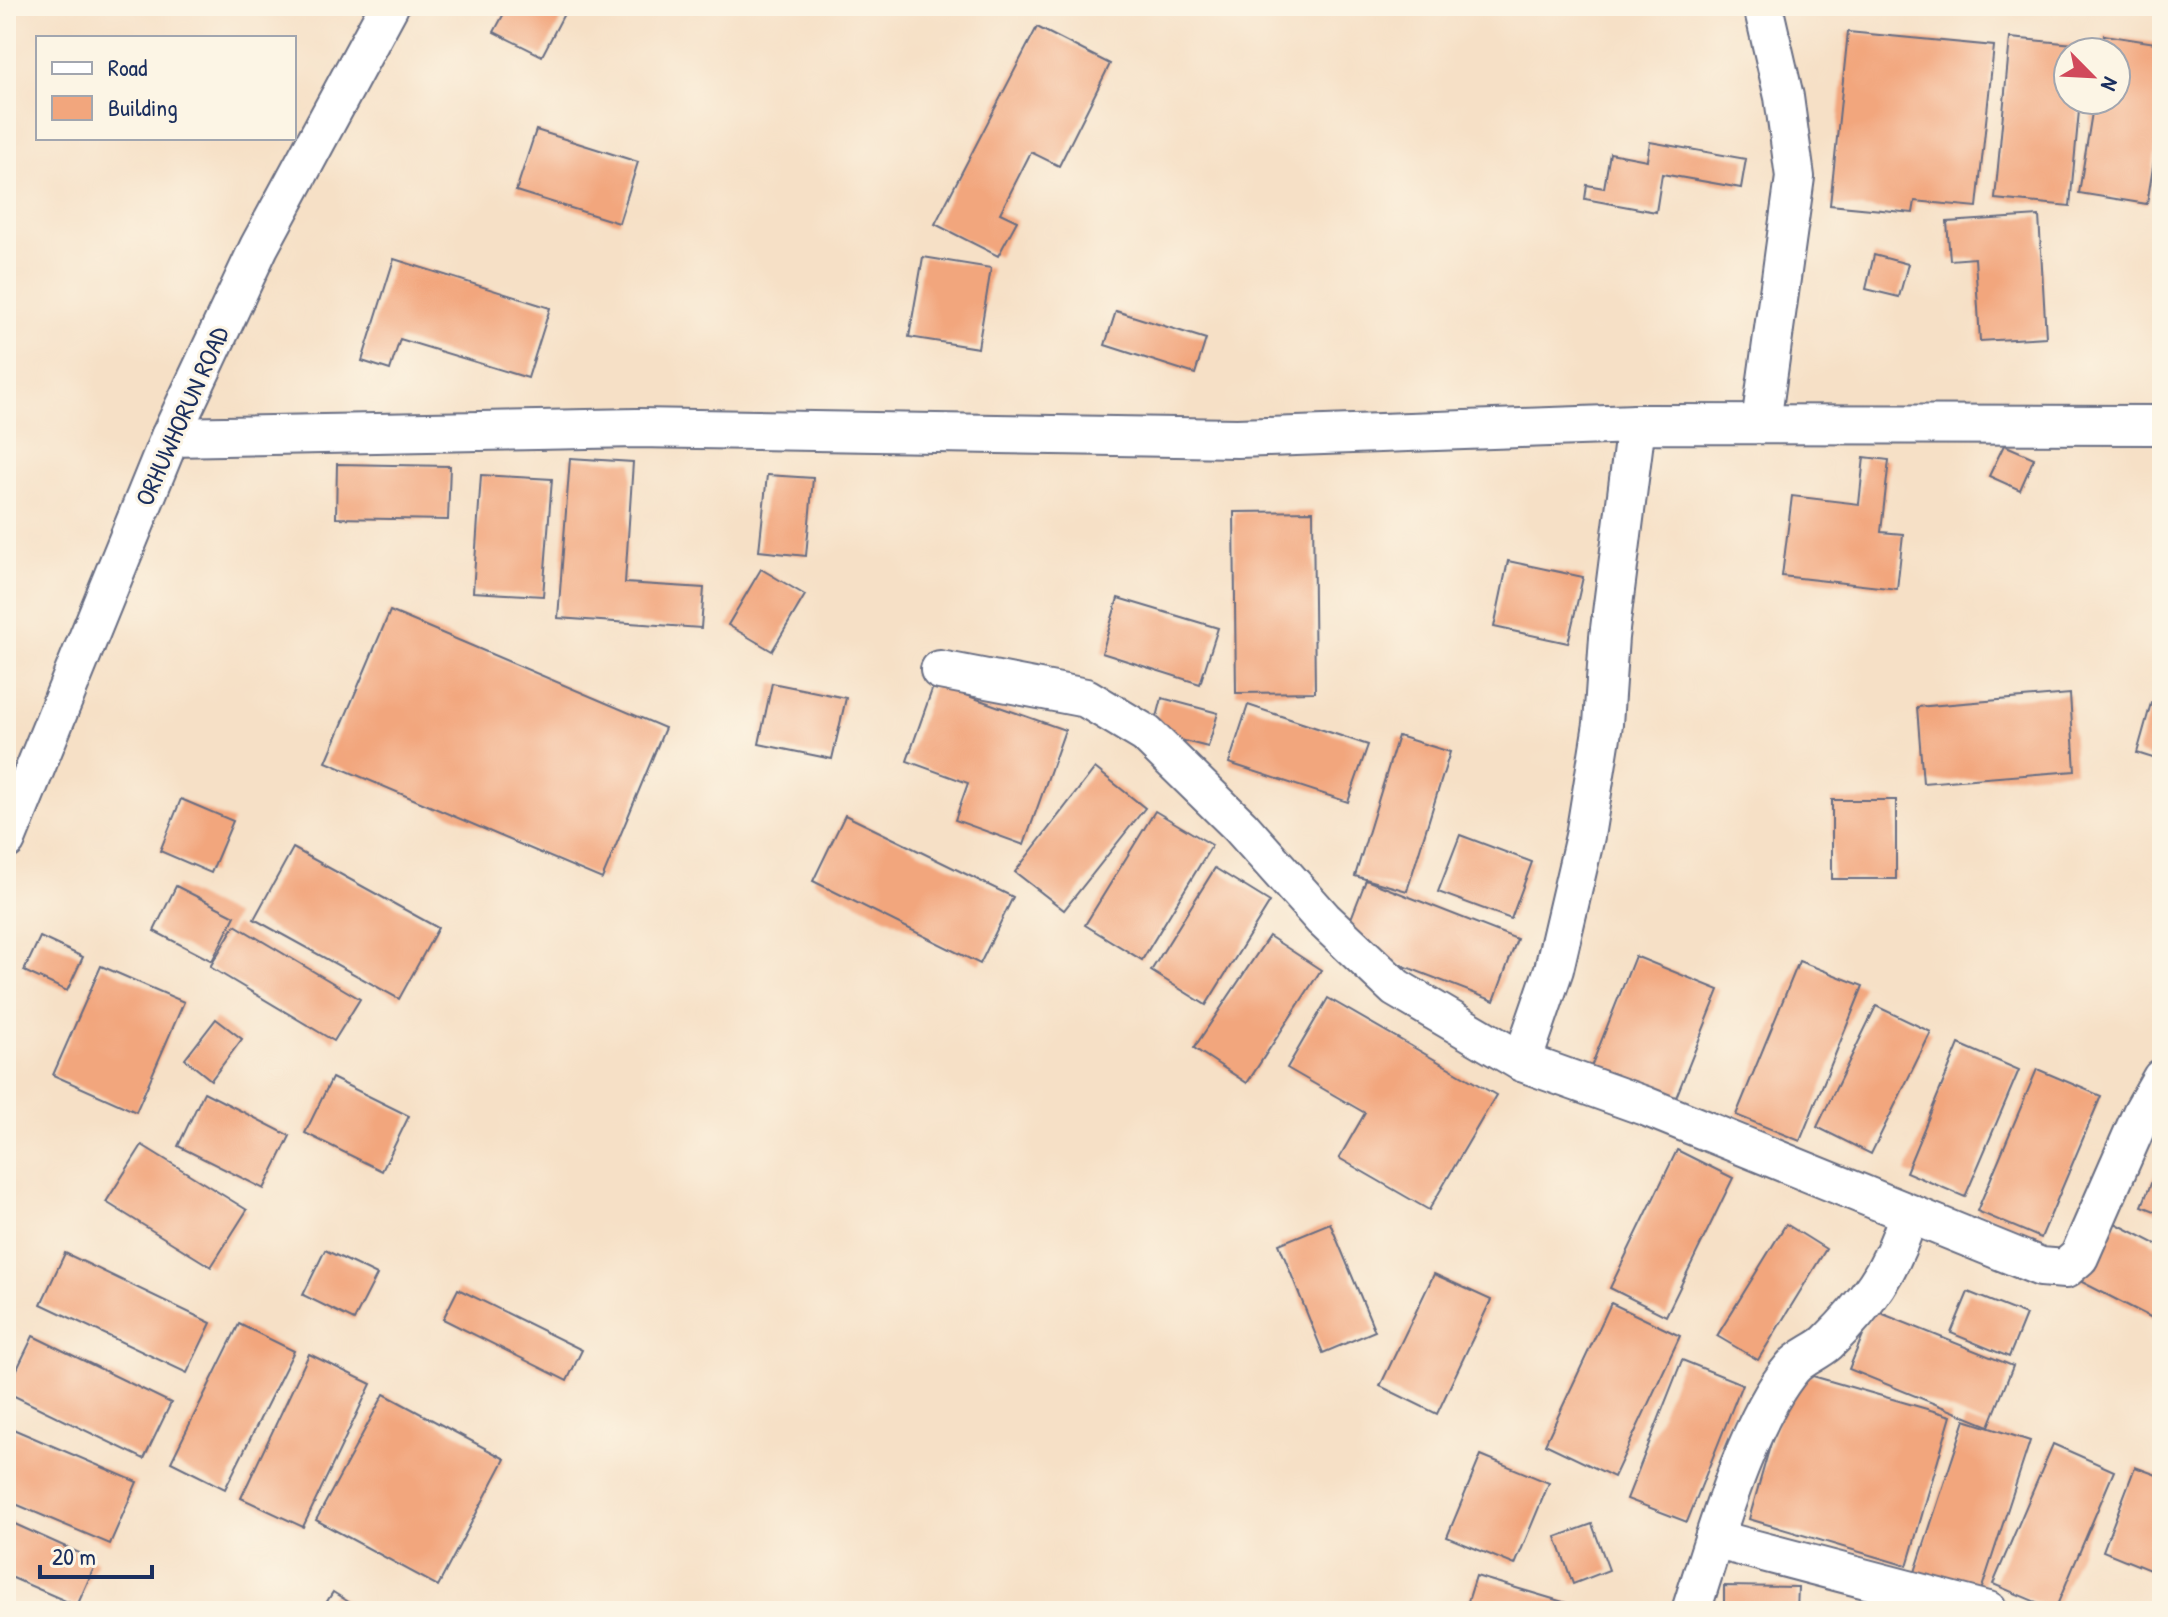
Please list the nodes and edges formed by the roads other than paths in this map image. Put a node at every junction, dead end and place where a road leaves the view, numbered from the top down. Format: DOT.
graph roads {
  1 [pos="1763,6"];
  2 [pos="381,7"];
  3 [pos="1761,423"];
  4 [pos="1636,424"];
  5 [pos="2162,425"];
  6 [pos="170,437"];
  7 [pos="940,670"];
  8 [pos="6,840"];
  9 [pos="1522,1062"];
  10 [pos="2162,1078"];
  11 [pos="1908,1216"];
  12 [pos="1714,1539"];
  13 [pos="1691,1611"];
  14 [pos="1988,1611"];
  1 -- 3 [label="street"];
  2 -- 6 [label="street, ORHUWHORUN ROAD"];
  3 -- 4 [label="street"];
  3 -- 5 [label="street"];
  4 -- 6 [label="street"];
  4 -- 9 [label="street"];
  6 -- 8 [label="street, ORHUWHORUN ROAD"];
  7 -- 9 [label="street"];
  9 -- 11 [label="street"];
  10 -- 11 [label="street"];
  11 -- 12 [label="street"];
  12 -- 13 [label="street"];
  12 -- 14 [label="street"];
}
